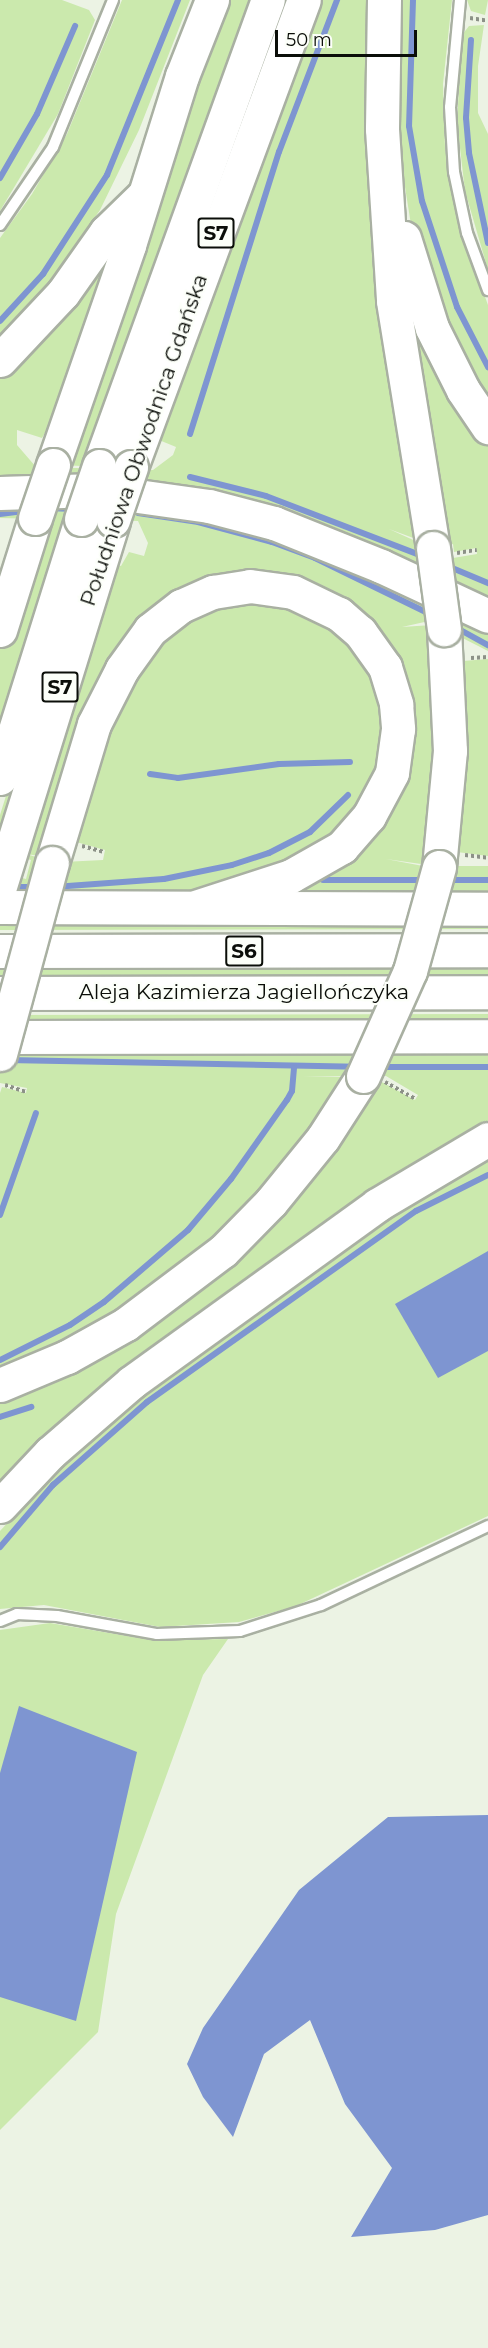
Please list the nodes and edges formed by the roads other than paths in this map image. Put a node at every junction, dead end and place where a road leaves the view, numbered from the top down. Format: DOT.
graph roads {
  1 [pos="113,0"];
  2 [pos="212,0"];
  3 [pos="268,0"];
  4 [pos="304,0"];
  5 [pos="384,0"];
  6 [pos="460,0"];
  7 [pos="381,129"];
  8 [pos="145,194"];
  9 [pos="0,225"];
  10 [pos="488,290"];
  11 [pos="0,360"];
  12 [pos="488,427"];
  13 [pos="0,493"];
  14 [pos="488,616"];
  15 [pos="0,630"];
  16 [pos="0,778"];
  17 [pos="0,886"];
  18 [pos="198,906"];
  19 [pos="0,907"];
  20 [pos="488,909"];
  21 [pos="488,950"];
  22 [pos="0,951"];
  23 [pos="488,992"];
  24 [pos="0,993"];
  25 [pos="0,1036"];
  26 [pos="488,1036"];
  27 [pos="0,1054"];
  28 [pos="488,1139"];
  29 [pos="0,1385"];
  30 [pos="0,1506"];
  31 [pos="488,1526"];
  32 [pos="0,1621"];
  1 -- 9 [label="lane"];
  2 -- 8 [label="highway"];
  3 -- 16 [label="highway, Południowa Obwodnica Gdańska / S7, bridge"];
  4 -- 17 [label="highway, Południowa Obwodnica Gdańska / S7, bridge"];
  5 -- 7 [label="highway"];
  6 -- 10 [label="lane"];
  7 -- 12 [label="highway"];
  7 -- 29 [label="highway, bridge"];
  8 -- 11 [label="highway"];
  8 -- 15 [label="highway, bridge"];
  13 -- 14 [label="highway"];
  18 -- 19 [label="highway"];
  18 -- 20 [label="highway"];
  18 -- 27 [label="highway, bridge"];
  21 -- 22 [label="highway, Aleja Kazimierza Jagiellończyka / S6"];
  23 -- 24 [label="highway, Aleja Kazimierza Jagiellończyka / S6"];
  25 -- 26 [label="highway"];
  28 -- 30 [label="highway"];
  31 -- 32 [label="lane"];
}
